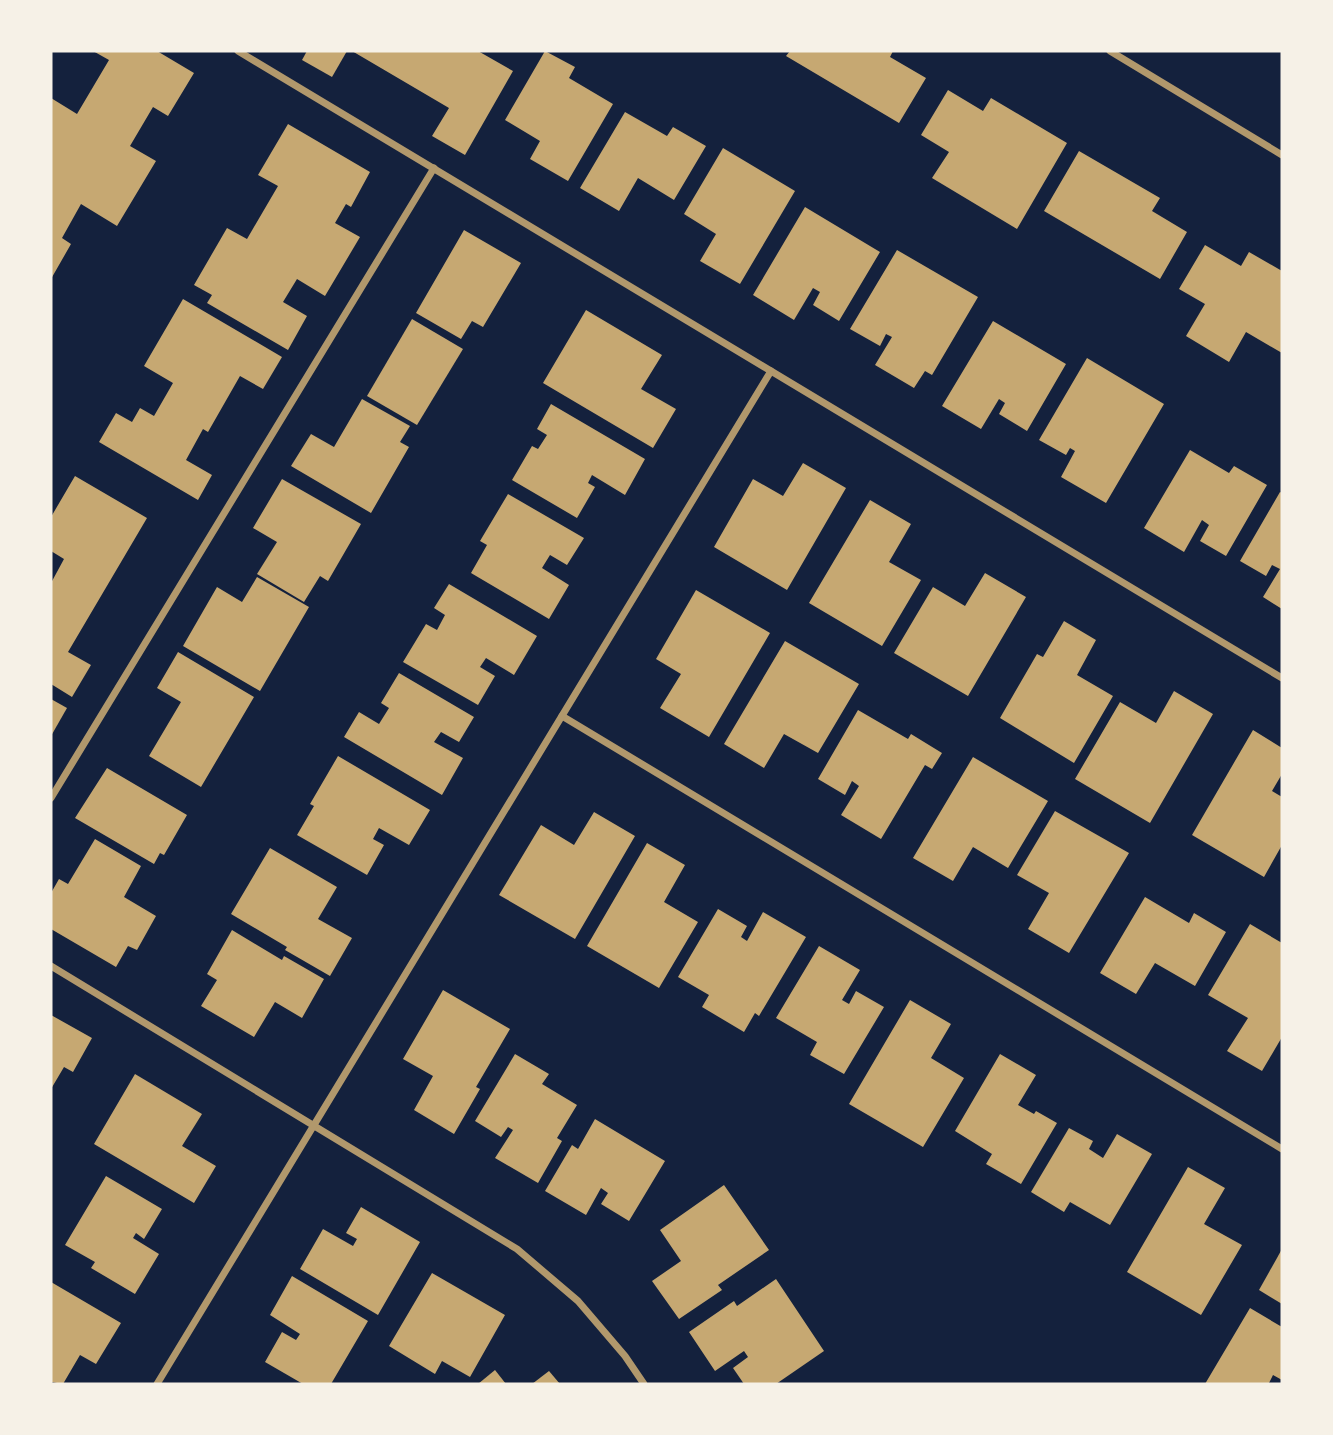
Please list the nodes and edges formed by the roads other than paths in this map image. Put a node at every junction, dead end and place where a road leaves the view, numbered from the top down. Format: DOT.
graph roads {
  1 [pos="238,51"];
  2 [pos="1110,51"];
  3 [pos="1282,155"];
  4 [pos="434,168"];
  5 [pos="771,371"];
  6 [pos="1282,678"];
  7 [pos="562,716"];
  8 [pos="51,799"];
  9 [pos="51,966"];
  10 [pos="314,1124"];
  11 [pos="1282,1149"];
  12 [pos="157,1384"];
  13 [pos="644,1384"];
  1 -- 4 [label="street"];
  2 -- 3 [label="street"];
  4 -- 5 [label="street"];
  4 -- 8 [label="street"];
  5 -- 6 [label="street"];
  5 -- 7 [label="street"];
  7 -- 10 [label="street"];
  7 -- 11 [label="street"];
  9 -- 10 [label="street"];
  10 -- 12 [label="street"];
  10 -- 13 [label="street"];
}
